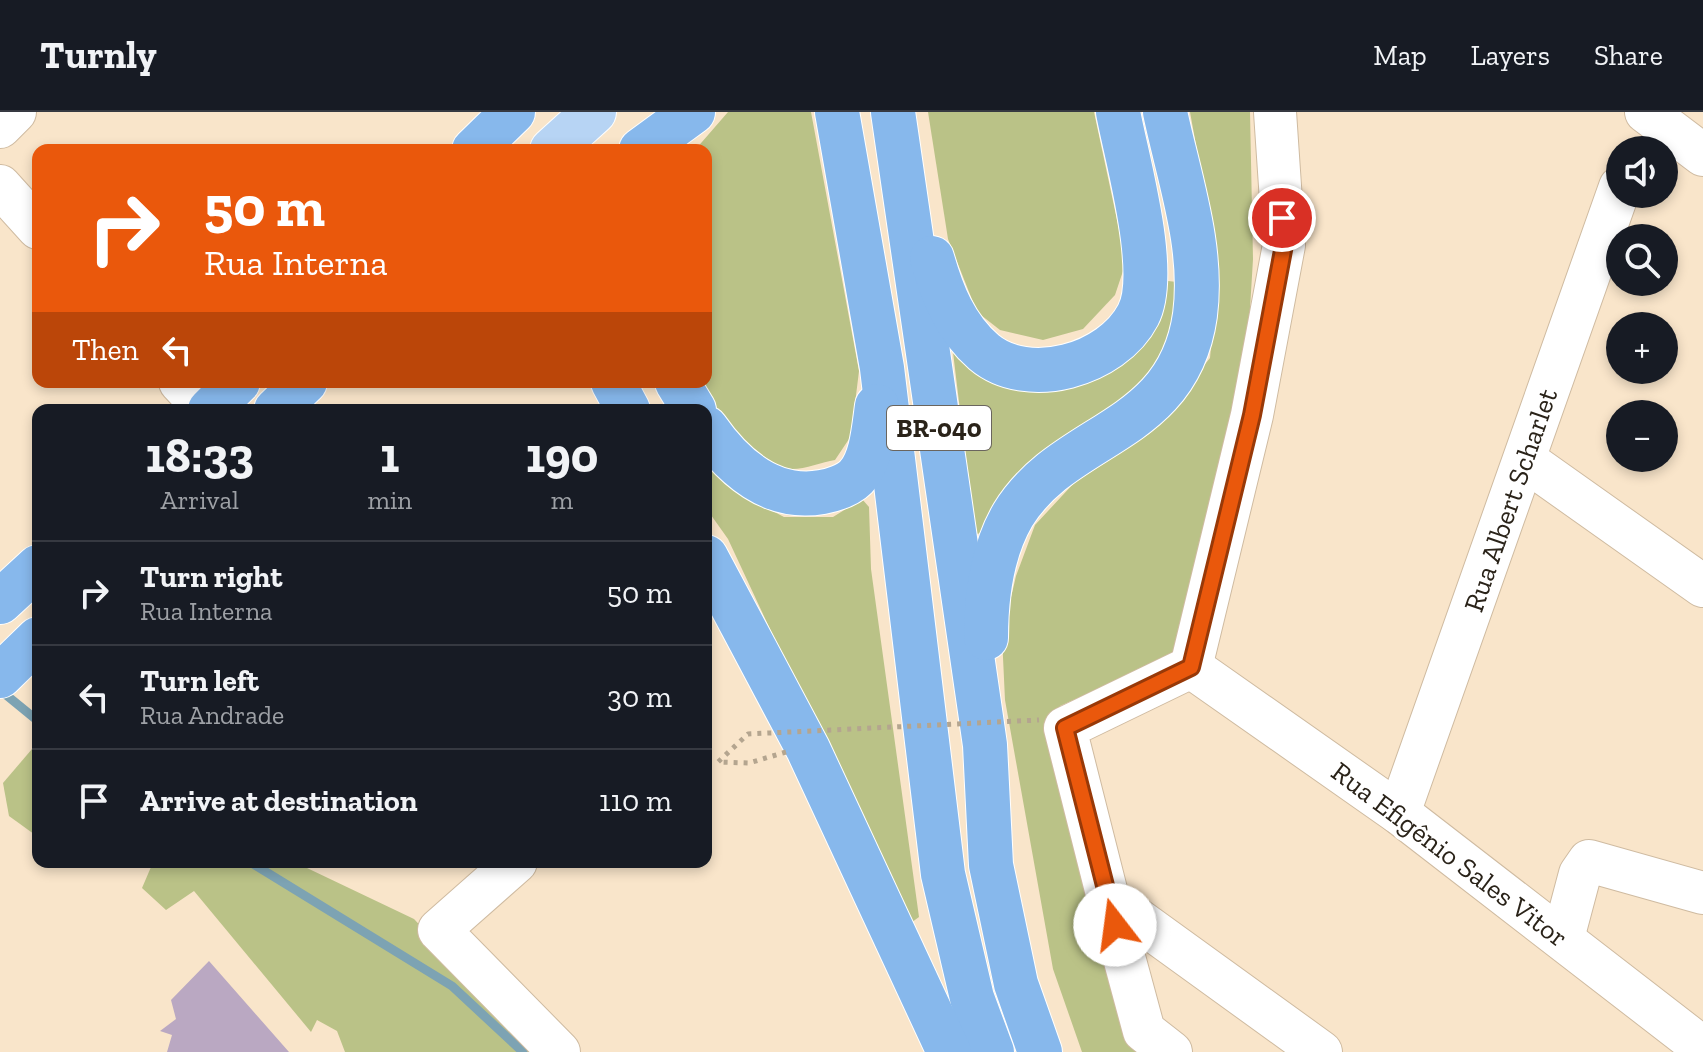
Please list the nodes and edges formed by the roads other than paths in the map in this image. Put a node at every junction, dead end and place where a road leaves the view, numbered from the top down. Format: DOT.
graph roads {
  1 [pos="15,112"];
  2 [pos="594,112"];
  3 [pos="837,112"];
  4 [pos="893,112"];
  5 [pos="1118,112"];
  6 [pos="1165,112"];
  7 [pos="1275,112"];
  8 [pos="1658,125"];
  9 [pos="685,126"];
  10 [pos="0,127"];
  11 [pos="559,144"];
  12 [pos="652,144"];
  13 [pos="1703,155"];
  14 [pos="0,186"];
  15 [pos="1613,208"];
  16 [pos="32,221"];
  17 [pos="882,368"];
  18 [pos="186,388"];
  19 [pos="232,388"];
  20 [pos="299,388"];
  21 [pos="202,404"];
  22 [pos="214,404"];
  23 [pos="282,404"];
  24 [pos="712,434"];
  25 [pos="1525,460"];
  26 [pos="712,568"];
  27 [pos="32,573"];
  28 [pos="1703,586"];
  29 [pos="0,602"];
  30 [pos="32,645"];
  31 [pos="1191,667"];
  32 [pos="0,676"];
  33 [pos="985,745"];
  34 [pos="1399,813"];
  35 [pos="509,868"];
  36 [pos="1703,893"];
  37 [pos="1108,898"];
  38 [pos="1563,938"];
  39 [pos="1703,1048"];
  40 [pos="559,1052"];
  41 [pos="949,1052"];
  42 [pos="992,1052"];
  43 [pos="1040,1052"];
  44 [pos="1171,1052"];
  45 [pos="1321,1052"];
  1 -- 10 [label="street"];
  2 -- 11 [label="main road"];
  3 -- 17 [label="highway, BR-040"];
  4 -- 5 [label="highway"];
  4 -- 33 [label="highway, BR-040"];
  6 -- 33 [label="highway"];
  7 -- 31 [label="street"];
  8 -- 13 [label="street"];
  9 -- 12 [label="highway"];
  14 -- 16 [label="street"];
  15 -- 25 [label="street, Rua Albert Scharlet"];
  17 -- 24 [label="highway"];
  17 -- 42 [label="highway, BR-040"];
  18 -- 21 [label="street"];
  19 -- 22 [label="highway"];
  20 -- 23 [label="highway"];
  25 -- 28 [label="street"];
  25 -- 34 [label="street, Rua Albert Scharlet"];
  26 -- 41 [label="highway"];
  27 -- 29 [label="highway"];
  30 -- 32 [label="highway"];
  31 -- 34 [label="street, Rua Efigênio Sales Vitor"];
  31 -- 37 [label="street"];
  33 -- 43 [label="highway, BR-040"];
  34 -- 38 [label="street, Rua Efigênio Sales Vitor"];
  35 -- 40 [label="street"];
  36 -- 38 [label="street"];
  37 -- 44 [label="street"];
  37 -- 45 [label="street"];
  38 -- 39 [label="street, Rua Efigênio Sales Vitor"];
}
